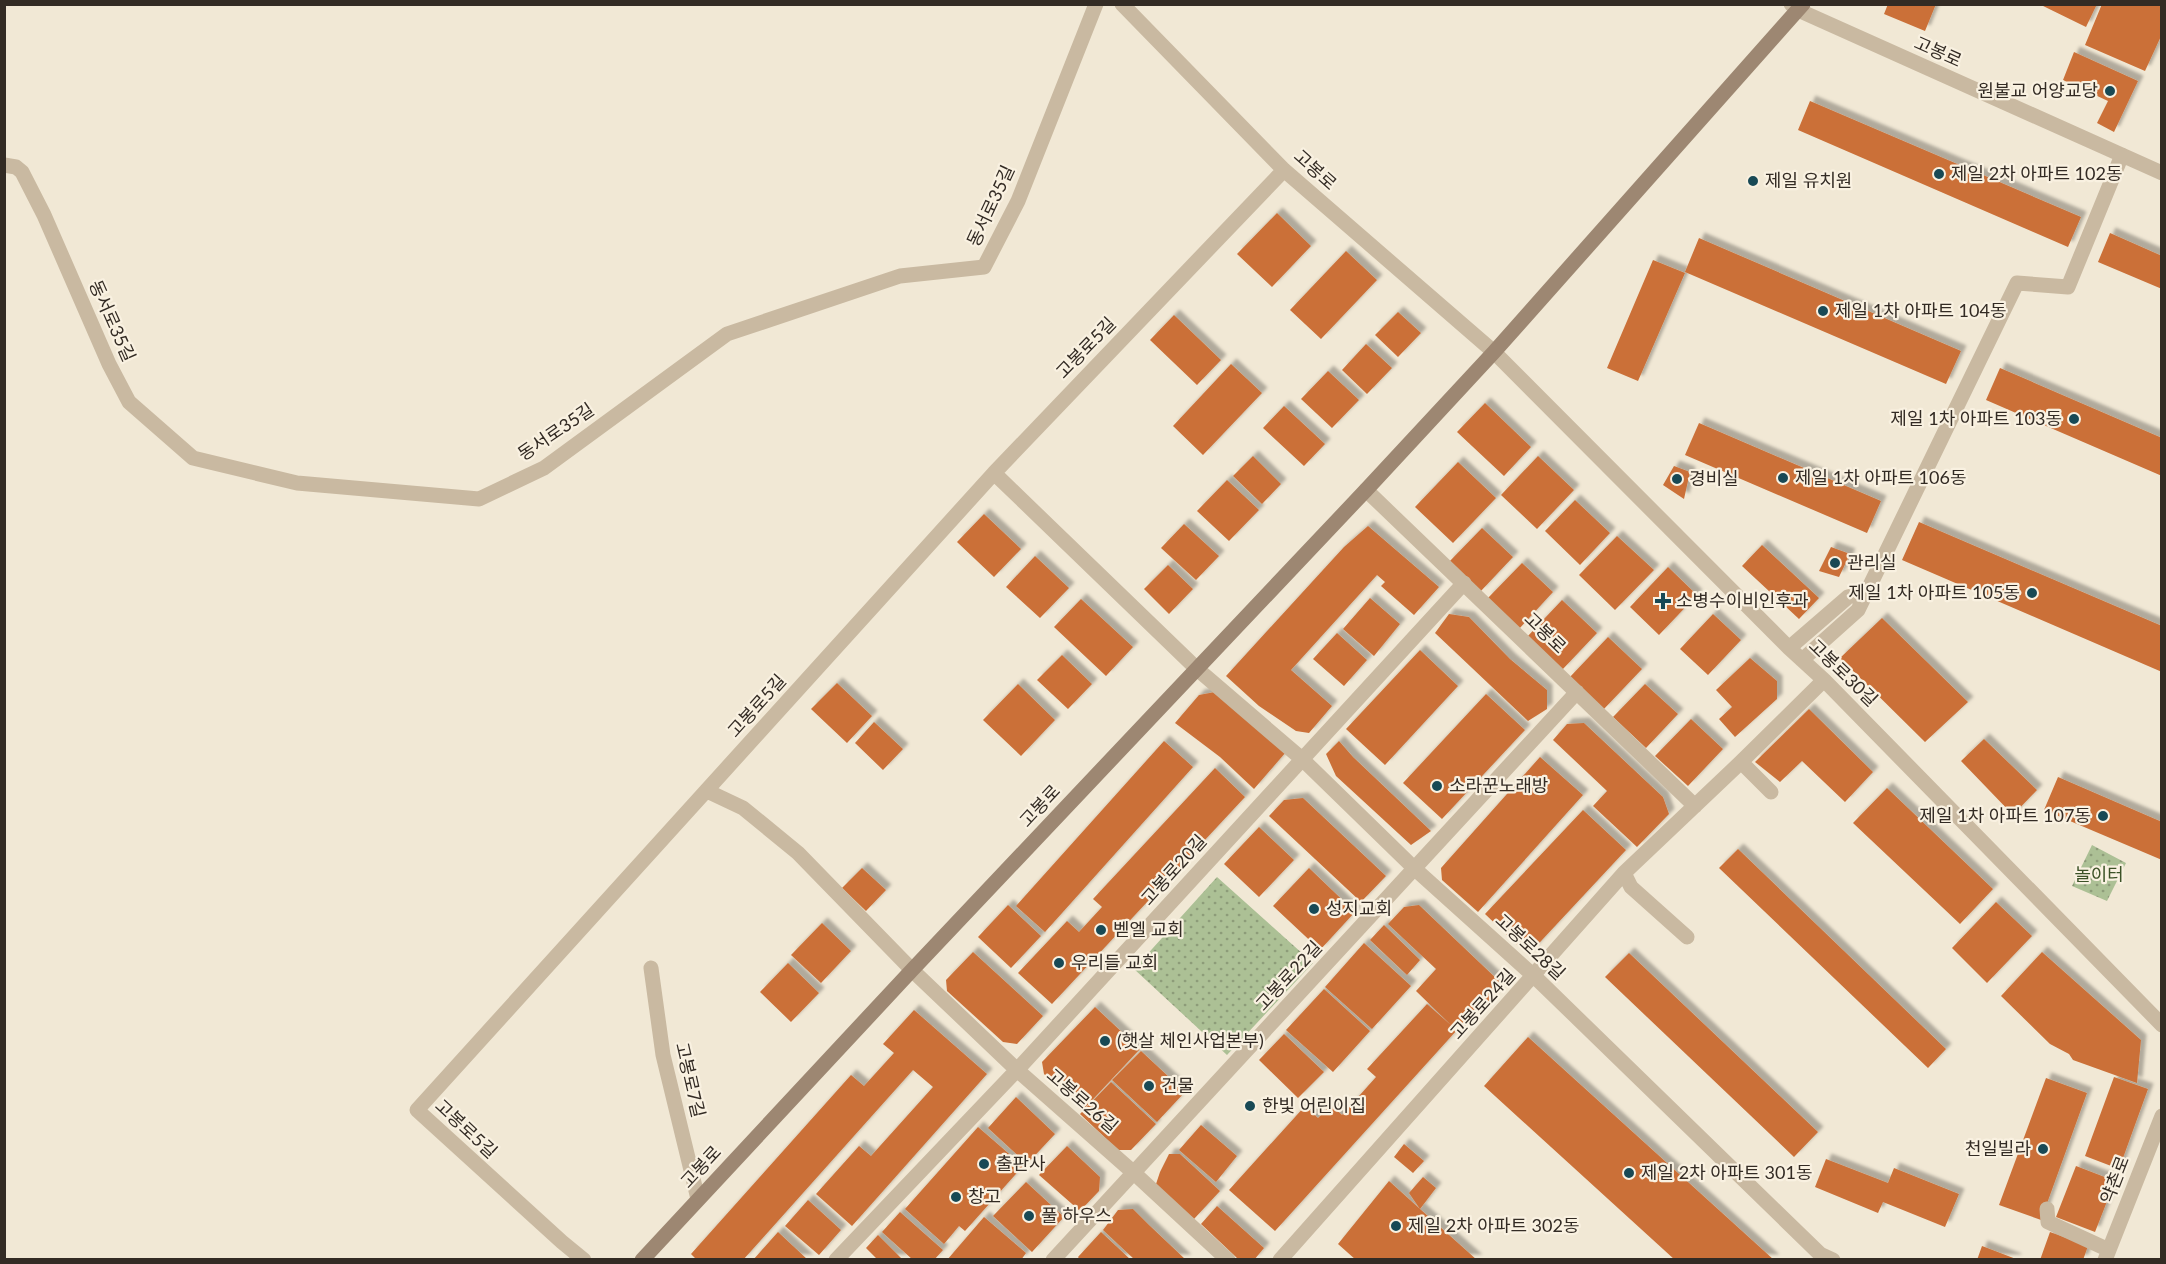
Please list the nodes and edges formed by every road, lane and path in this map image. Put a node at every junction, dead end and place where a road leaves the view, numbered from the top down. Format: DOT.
graph roads {
  1 [pos="1096,4"];
  2 [pos="1122,4"];
  3 [pos="1797,6"];
  4 [pos="2122,155"];
  5 [pos="4,165"];
  6 [pos="1284,170"];
  7 [pos="2162,173"];
  8 [pos="1494,352"];
  9 [pos="994,473"];
  10 [pos="1366,490"];
  11 [pos="1464,583"];
  12 [pos="1866,592"];
  13 [pos="1789,648"];
  14 [pos="1803,660"];
  15 [pos="1196,668"];
  16 [pos="1824,680"];
  17 [pos="1577,692"];
  18 [pos="1302,759"];
  19 [pos="1742,762"];
  20 [pos="707,791"];
  21 [pos="1771,792"];
  22 [pos="1695,806"];
  23 [pos="1415,869"];
  24 [pos="1624,873"];
  25 [pos="1687,937"];
  26 [pos="651,968"];
  27 [pos="912,970"];
  28 [pos="1534,976"];
  29 [pos="2162,1025"];
  30 [pos="1017,1070"];
  31 [pos="2162,1116"];
  32 [pos="1134,1173"];
  33 [pos="698,1199"];
  34 [pos="2047,1209"];
  35 [pos="2107,1255"];
  36 [pos="1823,1258"];
  37 [pos="584,1260"];
  38 [pos="642,1260"];
  39 [pos="836,1260"];
  40 [pos="1053,1260"];
  41 [pos="1228,1260"];
  42 [pos="1280,1260"];
  1 -- 5 [label="street, 동서로35길"];
  2 -- 6 [label="street, 고봉로"];
  3 -- 4 [label="street, 고봉로"];
  3 -- 8 [label="street, 고봉로"];
  4 -- 7 [label="street, 고봉로"];
  4 -- 12 [label="street"];
  6 -- 8 [label="street, 고봉로"];
  6 -- 9 [label="street, 고봉로5길"];
  8 -- 10 [label="street, 고봉로"];
  8 -- 13 [label="street, 고봉로30길"];
  9 -- 15 [label="street"];
  9 -- 20 [label="street, 고봉로5길"];
  10 -- 11 [label="street, 고봉로"];
  10 -- 15 [label="street, 고봉로"];
  11 -- 17 [label="street, 고봉로"];
  11 -- 18 [label="street, 고봉로20길"];
  12 -- 13 [label="street"];
  12 -- 14 [label="street"];
  13 -- 14 [label="street, 고봉로30길"];
  14 -- 16 [label="street, 고봉로30길"];
  15 -- 18 [label="street, 고봉로28길"];
  15 -- 27 [label="street, 고봉로"];
  16 -- 19 [label="street, 고봉로24길"];
  16 -- 29 [label="street, 고봉로30길"];
  17 -- 22 [label="street, 고봉로"];
  17 -- 23 [label="street, 고봉로22길"];
  18 -- 23 [label="street, 고봉로28길"];
  18 -- 30 [label="street, 고봉로20길"];
  19 -- 21 [label="street"];
  19 -- 22 [label="street, 고봉로24길"];
  20 -- 27 [label="street"];
  20 -- 37 [label="street, 고봉로5길"];
  22 -- 24 [label="street, 고봉로24길"];
  23 -- 28 [label="street, 고봉로28길"];
  23 -- 32 [label="street, 고봉로22길"];
  24 -- 25 [label="street"];
  24 -- 28 [label="street, 고봉로24길"];
  26 -- 33 [label="street, 고봉로7길"];
  27 -- 30 [label="street, 고봉로26길"];
  27 -- 33 [label="street, 고봉로"];
  28 -- 36 [label="street, 고봉로28길"];
  28 -- 42 [label="street, 고봉로24길"];
  30 -- 32 [label="street, 고봉로26길"];
  30 -- 39 [label="street, 고봉로20길"];
  31 -- 35 [label="street, 약촌로"];
  32 -- 40 [label="street, 고봉로22길"];
  32 -- 41 [label="street, 고봉로26길"];
  33 -- 38 [label="street, 고봉로"];
  34 -- 35 [label="street"];
}
